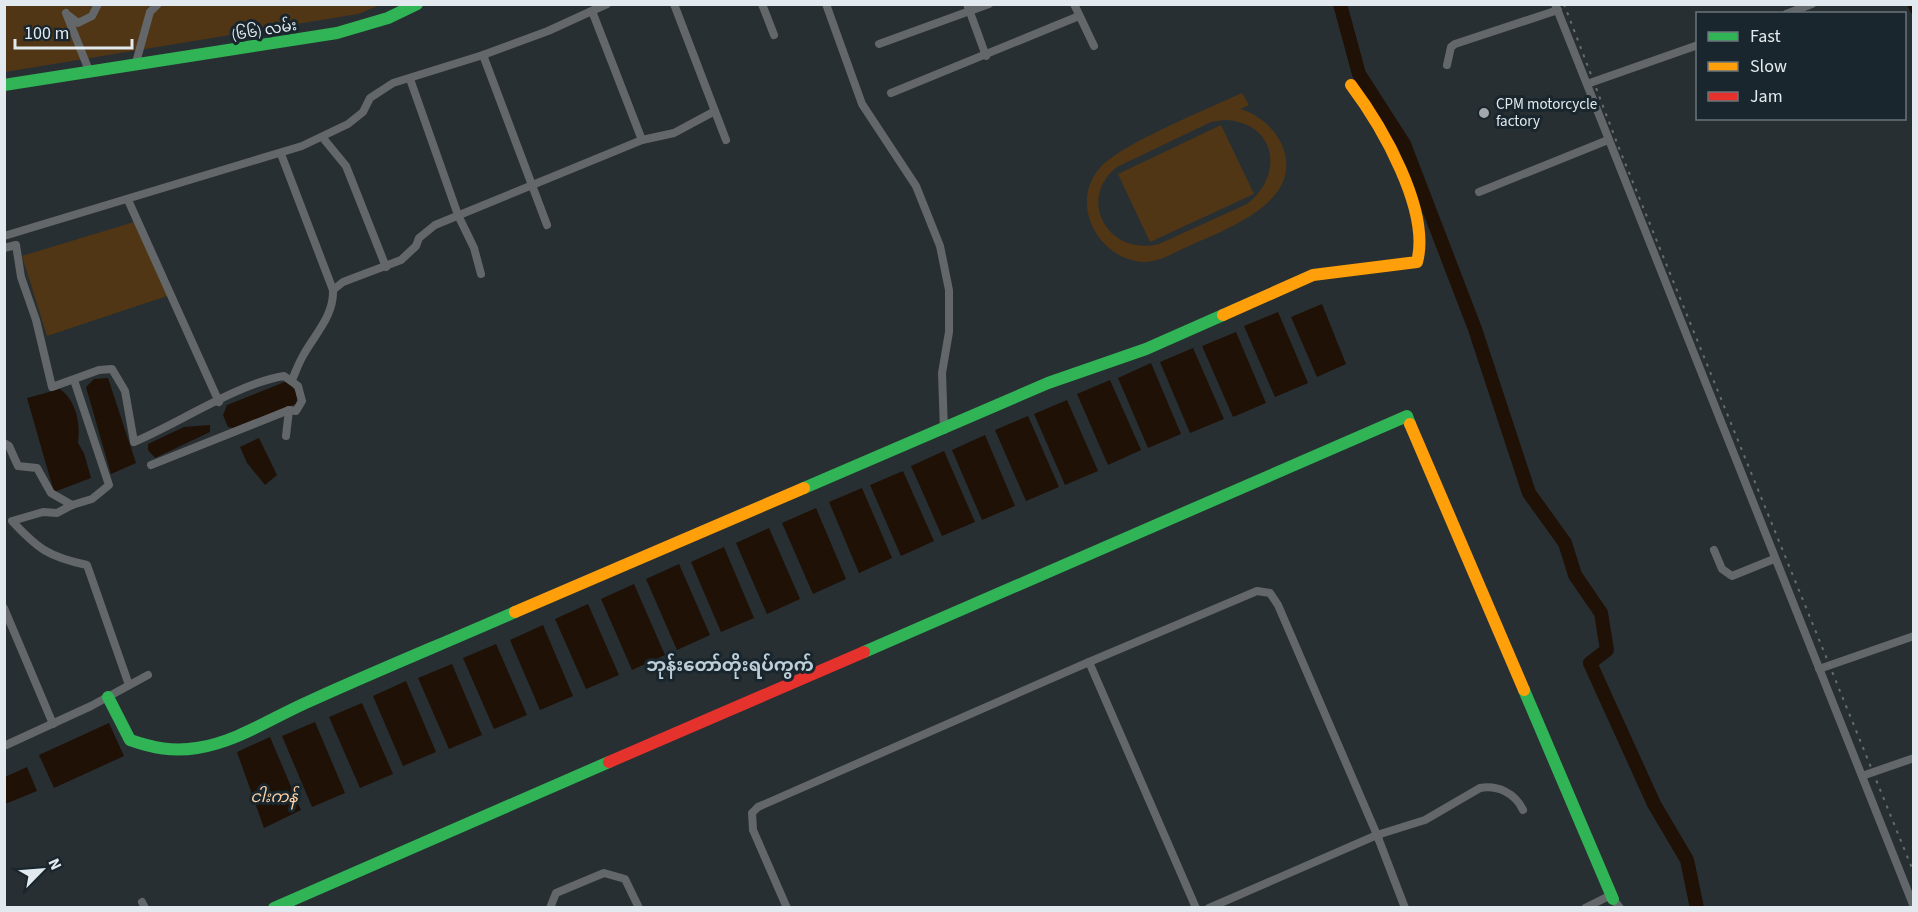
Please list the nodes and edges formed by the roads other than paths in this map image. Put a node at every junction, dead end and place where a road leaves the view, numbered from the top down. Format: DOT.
graph roads {
  1 [pos="98,4"];
  2 [pos="158,4"];
  3 [pos="417,4"];
  4 [pos="607,4"];
  5 [pos="674,4"];
  6 [pos="762,4"];
  7 [pos="826,4"];
  8 [pos="989,4"];
  9 [pos="1812,4"];
  10 [pos="1076,5"];
  11 [pos="1556,7"];
  12 [pos="968,9"];
  13 [pos="592,11"];
  14 [pos="1791,12"];
  15 [pos="1079,16"];
  16 [pos="774,35"];
  17 [pos="879,44"];
  18 [pos="1094,46"];
  19 [pos="1696,46"];
  20 [pos="483,55"];
  21 [pos="986,56"];
  22 [pos="1448,64"];
  23 [pos="135,66"];
  24 [pos="90,73"];
  25 [pos="410,79"];
  26 [pos="1587,84"];
  27 [pos="1351,85"];
  28 [pos="4,86"];
  29 [pos="891,93"];
  30 [pos="715,111"];
  31 [pos="323,138"];
  32 [pos="642,140"];
  33 [pos="726,140"];
  34 [pos="1608,140"];
  35 [pos="281,154"];
  36 [pos="531,184"];
  37 [pos="1479,192"];
  38 [pos="128,200"];
  39 [pos="458,215"];
  40 [pos="547,225"];
  41 [pos="4,236"];
  42 [pos="4,248"];
  43 [pos="386,267"];
  44 [pos="481,274"];
  45 [pos="333,290"];
  46 [pos="74,380"];
  47 [pos="292,380"];
  48 [pos="219,402"];
  49 [pos="290,410"];
  50 [pos="944,430"];
  51 [pos="286,436"];
  52 [pos="4,443"];
  53 [pos="151,465"];
  54 [pos="72,505"];
  55 [pos="1714,550"];
  56 [pos="1774,560"];
  57 [pos="4,608"];
  58 [pos="1914,636"];
  59 [pos="1089,662"];
  60 [pos="1819,669"];
  61 [pos="148,675"];
  62 [pos="129,685"];
  63 [pos="108,697"];
  64 [pos="53,724"];
  65 [pos="4,746"];
  66 [pos="1914,758"];
  67 [pos="1862,776"];
  68 [pos="1523,810"];
  69 [pos="1377,835"];
  70 [pos="1616,903"];
  71 [pos="1914,907"];
  72 [pos="274,908"];
  73 [pos="550,908"];
  74 [pos="639,908"];
  75 [pos="787,908"];
  76 [pos="1196,908"];
  77 [pos="1209,908"];
  78 [pos="1405,908"];
  79 [pos="1585,908"];
  1 -- 24 [label="street"];
  2 -- 23 [label="street"];
  3 -- 23 [label="street, (၆၆) လမ်း"];
  4 -- 13 [label="street"];
  5 -- 30 [label="street"];
  6 -- 16 [label="street"];
  7 -- 50 [label="street"];
  8 -- 12 [label="street"];
  9 -- 14 [label="street"];
  10 -- 15 [label="street"];
  11 -- 22 [label="street"];
  11 -- 26 [label="street"];
  12 -- 17 [label="street"];
  12 -- 21 [label="street"];
  13 -- 20 [label="street"];
  13 -- 32 [label="street"];
  15 -- 18 [label="street"];
  15 -- 21 [label="street"];
  19 -- 26 [label="street"];
  20 -- 25 [label="street"];
  20 -- 36 [label="street"];
  21 -- 29 [label="street"];
  23 -- 24 [label="street, (၆၆) လမ်း"];
  24 -- 28 [label="street, (၆၆) လမ်း"];
  25 -- 31 [label="street"];
  25 -- 39 [label="street"];
  26 -- 34 [label="street"];
  27 -- 50 [label="street"];
  30 -- 32 [label="street"];
  30 -- 33 [label="street"];
  31 -- 35 [label="street"];
  31 -- 43 [label="street"];
  32 -- 36 [label="street"];
  34 -- 37 [label="street"];
  34 -- 56 [label="street"];
  35 -- 38 [label="street"];
  35 -- 45 [label="street"];
  36 -- 39 [label="street"];
  36 -- 40 [label="street"];
  38 -- 41 [label="street"];
  38 -- 48 [label="street"];
  39 -- 43 [label="street"];
  39 -- 44 [label="street"];
  42 -- 46 [label="street"];
  43 -- 45 [label="street"];
  45 -- 47 [label="street"];
  46 -- 48 [label="street"];
  46 -- 54 [label="street"];
  47 -- 48 [label="street"];
  47 -- 49 [label="street"];
  49 -- 51 [label="street"];
  49 -- 53 [label="street"];
  50 -- 63 [label="street"];
  52 -- 54 [label="street"];
  54 -- 62 [label="street"];
  55 -- 56 [label="street"];
  56 -- 60 [label="street"];
  57 -- 64 [label="street"];
  58 -- 60 [label="street"];
  59 -- 69 [label="street"];
  59 -- 75 [label="street"];
  59 -- 76 [label="street"];
  60 -- 67 [label="street"];
  61 -- 62 [label="street"];
  62 -- 63 [label="street"];
  63 -- 64 [label="street"];
  64 -- 65 [label="street"];
  66 -- 67 [label="street"];
  67 -- 71 [label="street"];
  68 -- 69 [label="street"];
  69 -- 77 [label="street"];
  69 -- 78 [label="street"];
  70 -- 72 [label="street"];
  70 -- 79 [label="street"];
  73 -- 74 [label="street"];
}
